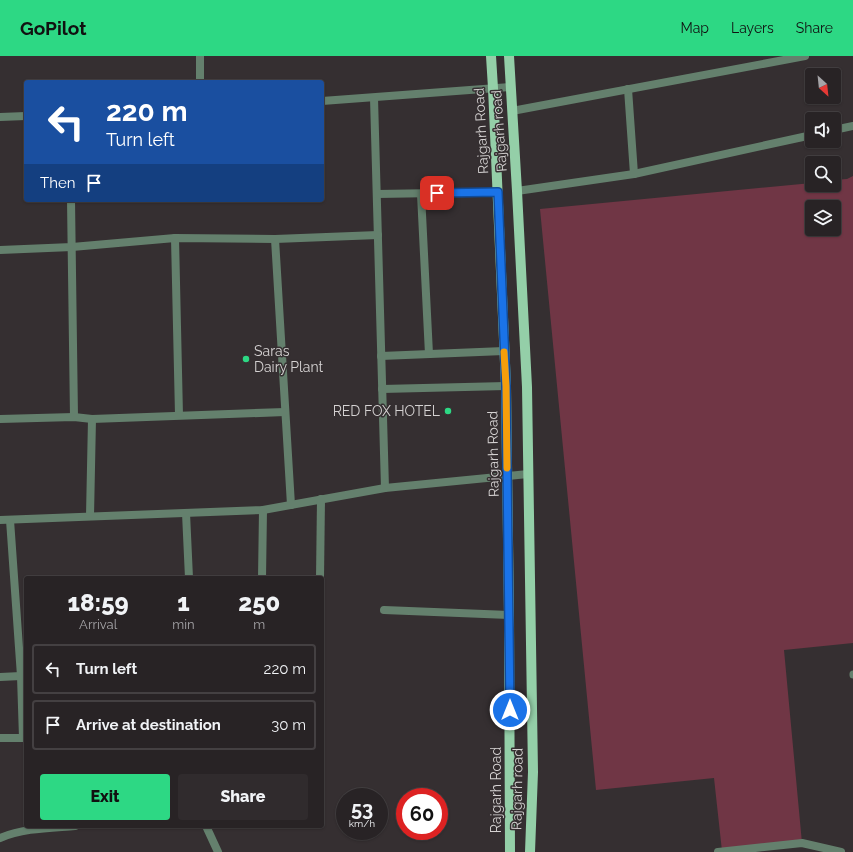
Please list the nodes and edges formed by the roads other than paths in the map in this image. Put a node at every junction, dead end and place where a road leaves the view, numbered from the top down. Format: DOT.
graph roads {
  1 [pos="200,56"];
  2 [pos="490,56"];
  3 [pos="509,56"];
  4 [pos="804,56"];
  5 [pos="200,80"];
  6 [pos="511,87"];
  7 [pos="493,88"];
  8 [pos="628,89"];
  9 [pos="374,98"];
  10 [pos="324,100"];
  11 [pos="512,111"];
  12 [pos="0,113"];
  13 [pos="24,116"];
  14 [pos="0,117"];
  15 [pos="853,126"];
  16 [pos="841,129"];
  17 [pos="805,137"];
  18 [pos="634,174"];
  19 [pos="498,192"];
  20 [pos="518,192"];
  21 [pos="377,194"];
  22 [pos="421,194"];
  23 [pos="71,202"];
  24 [pos="378,235"];
  25 [pos="174,238"];
  26 [pos="275,239"];
  27 [pos="72,247"];
  28 [pos="0,250"];
  29 [pos="504,351"];
  30 [pos="429,354"];
  31 [pos="381,356"];
  32 [pos="506,386"];
  33 [pos="382,389"];
  34 [pos="285,412"];
  35 [pos="179,415"];
  36 [pos="74,417"];
  37 [pos="0,419"];
  38 [pos="92,419"];
  39 [pos="528,474"];
  40 [pos="507,476"];
  41 [pos="385,488"];
  42 [pos="321,499"];
  43 [pos="291,505"];
  44 [pos="263,510"];
  45 [pos="186,513"];
  46 [pos="90,516"];
  47 [pos="0,520"];
  48 [pos="10,520"];
  49 [pos="189,576"];
  50 [pos="262,576"];
  51 [pos="320,576"];
  52 [pos="384,610"];
  53 [pos="510,615"];
  54 [pos="21,676"];
  55 [pos="0,677"];
  56 [pos="0,738"];
  57 [pos="56,828"];
  58 [pos="207,828"];
  59 [pos="0,838"];
  60 [pos="218,852"];
  61 [pos="510,852"];
  62 [pos="530,852"];
  63 [pos="718,852"];
  64 [pos="841,852"];
  1 -- 5 [label="street"];
  2 -- 7 [label="main road, Rajgarh Road"];
  3 -- 6 [label="main road, Rajgarh road"];
  4 -- 8 [label="street"];
  6 -- 7 [label="street"];
  6 -- 11 [label="main road, Rajgarh road"];
  7 -- 9 [label="street"];
  7 -- 19 [label="main road, Rajgarh Road"];
  8 -- 11 [label="street"];
  8 -- 18 [label="street"];
  9 -- 10 [label="street"];
  9 -- 21 [label="street"];
  11 -- 20 [label="main road, Rajgarh road"];
  12 -- 14 [label="street"];
  13 -- 14 [label="street"];
  15 -- 16 [label="street"];
  17 -- 18 [label="street"];
  18 -- 20 [label="street"];
  19 -- 22 [label="street"];
  19 -- 29 [label="main road, Rajgarh Road"];
  20 -- 39 [label="main road, Rajgarh road"];
  21 -- 22 [label="street"];
  21 -- 24 [label="street"];
  22 -- 30 [label="street"];
  23 -- 27 [label="street"];
  24 -- 26 [label="street"];
  24 -- 31 [label="street"];
  25 -- 26 [label="street"];
  25 -- 27 [label="street"];
  25 -- 35 [label="street"];
  26 -- 34 [label="street"];
  27 -- 28 [label="street"];
  27 -- 36 [label="street"];
  29 -- 30 [label="street"];
  29 -- 32 [label="main road, Rajgarh Road"];
  30 -- 31 [label="street"];
  31 -- 33 [label="street"];
  32 -- 33 [label="street"];
  32 -- 40 [label="main road, Rajgarh Road"];
  33 -- 41 [label="street"];
  34 -- 35 [label="street"];
  34 -- 43 [label="street"];
  35 -- 38 [label="street"];
  36 -- 37 [label="street"];
  36 -- 38 [label="street"];
  38 -- 46 [label="street"];
  39 -- 40 [label="street"];
  39 -- 62 [label="main road, Rajgarh road"];
  40 -- 41 [label="street"];
  40 -- 53 [label="main road, Rajgarh Road"];
  41 -- 42 [label="street"];
  42 -- 43 [label="street"];
  42 -- 51 [label="street"];
  43 -- 44 [label="street"];
  44 -- 45 [label="street"];
  44 -- 50 [label="street"];
  45 -- 46 [label="street"];
  45 -- 49 [label="street"];
  46 -- 48 [label="street"];
  47 -- 48 [label="street"];
  48 -- 54 [label="street"];
  52 -- 53 [label="street"];
  53 -- 61 [label="main road, Rajgarh Road"];
  54 -- 55 [label="street"];
  54 -- 56 [label="street"];
  57 -- 59 [label="street"];
  58 -- 60 [label="street"];
  63 -- 64 [label="street"];
}
